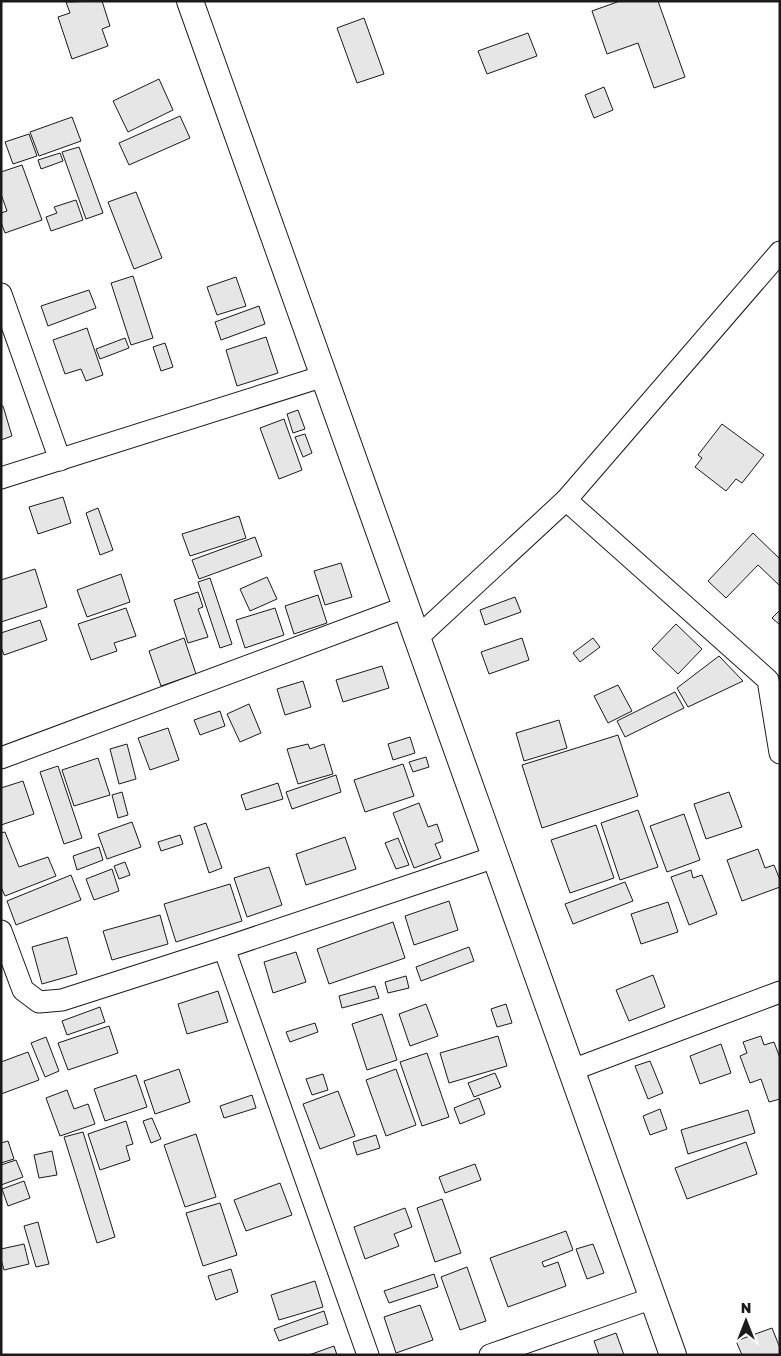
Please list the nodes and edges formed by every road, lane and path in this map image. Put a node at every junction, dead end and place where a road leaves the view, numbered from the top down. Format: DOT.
graph roads {
  1 [pos="190,1"];
  2 [pos="780,252"];
  3 [pos="1,294"];
  4 [pos="324,376"];
  5 [pos="60,460"];
  6 [pos="1,478"];
  7 [pos="566,500"];
  8 [pos="406,607"];
  9 [pos="417,638"];
  10 [pos="774,675"];
  11 [pos="780,753"];
  12 [pos="1,758"];
  13 [pos="495,857"];
  14 [pos="1,931"];
  15 [pos="224,948"];
  16 [pos="780,992"];
  17 [pos="572,1070"];
  18 [pos="653,1298"];
  19 [pos="368,1355"];
  20 [pos="490,1355"];
  21 [pos="673,1355"];
  1 -- 4 [label="street"];
  2 -- 7 [label="street"];
  3 -- 5 [label="street"];
  4 -- 5 [label="street"];
  4 -- 8 [label="street"];
  5 -- 6 [label="street"];
  7 -- 9 [label="street"];
  7 -- 10 [label="street"];
  8 -- 9 [label="street"];
  8 -- 12 [label="street"];
  9 -- 13 [label="street"];
  10 -- 11 [label="street"];
  13 -- 15 [label="street"];
  13 -- 17 [label="street"];
  14 -- 15 [label="street"];
  15 -- 19 [label="street"];
  16 -- 17 [label="street"];
  17 -- 18 [label="street"];
  18 -- 20 [label="street"];
  18 -- 21 [label="street"];
}
